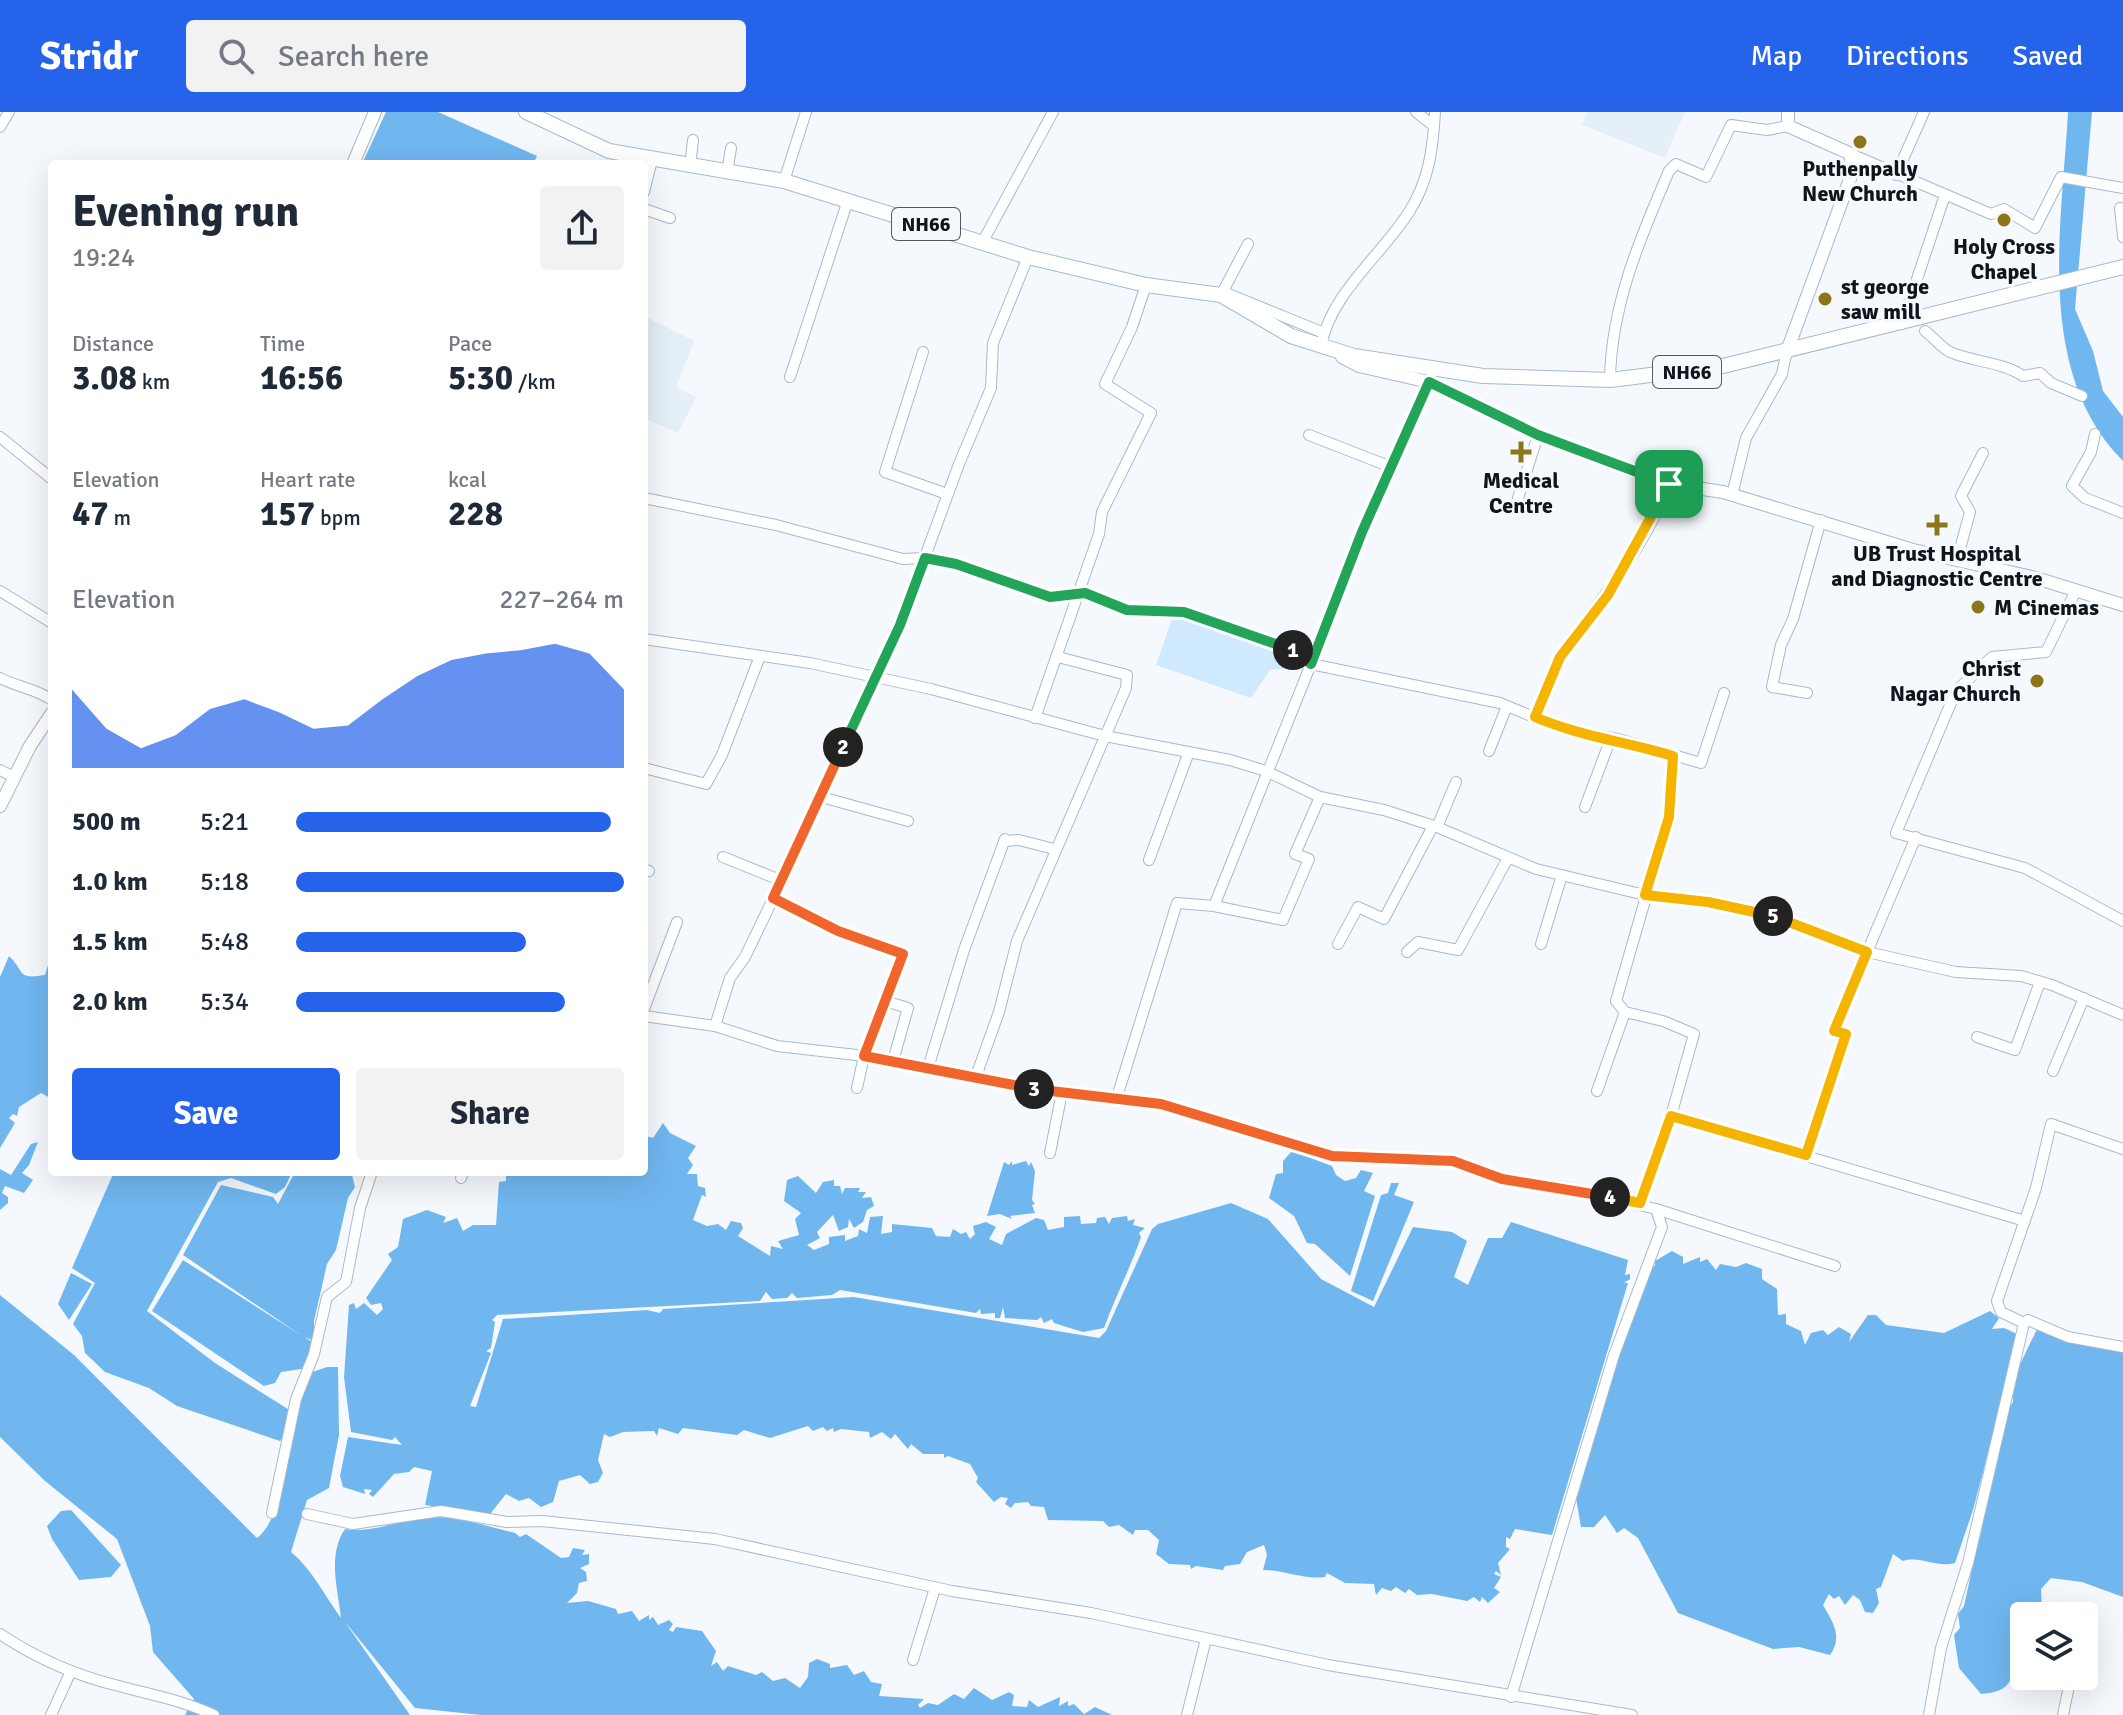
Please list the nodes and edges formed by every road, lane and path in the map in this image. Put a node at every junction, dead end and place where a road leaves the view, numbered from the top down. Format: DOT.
graph roads {
  1 [pos="9,112"];
  2 [pos="375,112"];
  3 [pos="526,112"];
  4 [pos="806,112"];
  5 [pos="1053,112"];
  6 [pos="1416,112"];
  7 [pos="1435,112"];
  8 [pos="1924,112"];
  9 [pos="1788,119"];
  10 [pos="1434,126"];
  11 [pos="0,127"];
  12 [pos="693,140"];
  13 [pos="731,148"];
  14 [pos="1851,154"];
  15 [pos="355,160"];
  16 [pos="652,160"];
  17 [pos="690,167"];
  18 [pos="727,173"];
  19 [pos="1896,175"];
  20 [pos="648,176"];
  21 [pos="784,181"];
  22 [pos="2123,188"];
  23 [pos="1945,195"];
  24 [pos="848,200"];
  25 [pos="2120,208"];
  26 [pos="648,210"];
  27 [pos="670,218"];
  28 [pos="2123,237"];
  29 [pos="982,243"];
  30 [pos="1248,244"];
  31 [pos="1028,257"];
  32 [pos="2123,267"];
  33 [pos="1146,285"];
  34 [pos="1221,295"];
  35 [pos="1902,324"];
  36 [pos="1925,331"];
  37 [pos="1322,339"];
  38 [pos="923,352"];
  39 [pos="1786,354"];
  40 [pos="790,377"];
  41 [pos="1610,380"];
  42 [pos="1429,382"];
  43 [pos="2082,396"];
  44 [pos="2095,434"];
  45 [pos="1309,435"];
  46 [pos="1538,435"];
  47 [pos="0,437"];
  48 [pos="1983,453"];
  49 [pos="1391,467"];
  50 [pos="48,476"];
  51 [pos="1669,484"];
  52 [pos="947,494"];
  53 [pos="1732,495"];
  54 [pos="1518,498"];
  55 [pos="648,499"];
  56 [pos="2123,513"];
  57 [pos="1821,520"];
  58 [pos="925,558"];
  59 [pos="1957,560"];
  60 [pos="2076,590"];
  61 [pos="0,591"];
  62 [pos="1077,594"];
  63 [pos="2123,605"];
  64 [pos="48,621"];
  65 [pos="648,640"];
  66 [pos="760,656"];
  67 [pos="1058,657"];
  68 [pos="1311,664"];
  69 [pos="876,677"];
  70 [pos="0,678"];
  71 [pos="1724,693"];
  72 [pos="1807,693"];
  73 [pos="48,697"];
  74 [pos="1507,706"];
  75 [pos="1535,717"];
  76 [pos="1035,718"];
  77 [pos="48,720"];
  78 [pos="1105,736"];
  79 [pos="1611,738"];
  80 [pos="1489,751"];
  81 [pos="1189,752"];
  82 [pos="1673,756"];
  83 [pos="648,769"];
  84 [pos="0,770"];
  85 [pos="1266,771"];
  86 [pos="14,777"];
  87 [pos="1456,782"];
  88 [pos="818,796"];
  89 [pos="1320,797"];
  90 [pos="0,806"];
  91 [pos="1585,807"];
  92 [pos="908,821"];
  93 [pos="1435,827"];
  94 [pos="1916,837"];
  95 [pos="1054,849"];
  96 [pos="723,857"];
  97 [pos="1508,858"];
  98 [pos="1149,860"];
  99 [pos="1562,875"];
  100 [pos="780,880"];
  101 [pos="1645,895"];
  102 [pos="773,898"];
  103 [pos="1214,906"];
  104 [pos="2123,921"];
  105 [pos="677,922"];
  106 [pos="1338,944"];
  107 [pos="1541,944"];
  108 [pos="1407,952"];
  109 [pos="1867,952"];
  110 [pos="2040,982"];
  111 [pos="648,998"];
  112 [pos="2084,998"];
  113 [pos="885,1001"];
  114 [pos="1625,1012"];
  115 [pos="2123,1015"];
  116 [pos="648,1017"];
  117 [pos="715,1026"];
  118 [pos="1977,1037"];
  119 [pos="864,1056"];
  120 [pos="893,1061"];
  121 [pos="928,1068"];
  122 [pos="2053,1071"];
  123 [pos="975,1079"];
  124 [pos="857,1088"];
  125 [pos="1597,1091"];
  126 [pos="1062,1092"];
  127 [pos="1117,1097"];
  128 [pos="1671,1116"];
  129 [pos="2123,1149"];
  130 [pos="1050,1153"];
  131 [pos="1806,1155"];
  132 [pos="371,1176"];
  133 [pos="1640,1203"];
  134 [pos="1656,1209"];
  135 [pos="2025,1221"];
  136 [pos="1835,1266"];
  137 [pos="2024,1323"];
  138 [pos="2123,1347"];
  139 [pos="272,1513"];
  140 [pos="307,1514"];
  141 [pos="935,1588"];
  142 [pos="0,1634"];
  143 [pos="1206,1639"];
  144 [pos="913,1660"];
  145 [pos="71,1671"];
  146 [pos="2068,1690"];
  147 [pos="1511,1697"];
  148 [pos="51,1715"];
  149 [pos="214,1715"];
  150 [pos="1187,1715"];
  151 [pos="1632,1715"];
  152 [pos="1929,1715"];
  153 [pos="2063,1715"];
  1 -- 11 [label="street"];
  2 -- 15 [label="main road"];
  3 -- 16 [label="highway, NH66"];
  4 -- 21 [label="street"];
  5 -- 29 [label="street"];
  6 -- 10 [label="street"];
  7 -- 10 [label="street"];
  8 -- 19 [label="street"];
  9 -- 14 [label="main road"];
  9 -- 41 [label="street"];
  10 -- 37 [label="street"];
  12 -- 17 [label="street"];
  13 -- 18 [label="street"];
  14 -- 19 [label="street"];
  14 -- 39 [label="main road"];
  16 -- 17 [label="highway, NH66"];
  16 -- 20 [label="street"];
  17 -- 18 [label="highway, NH66"];
  18 -- 21 [label="highway, NH66"];
  19 -- 23 [label="street"];
  21 -- 24 [label="highway, NH66"];
  22 -- 23 [label="street"];
  23 -- 35 [label="street"];
  24 -- 29 [label="highway, NH66"];
  24 -- 40 [label="street"];
  25 -- 28 [label="street"];
  26 -- 27 [label="street"];
  29 -- 31 [label="highway, NH66"];
  30 -- 34 [label="street"];
  31 -- 33 [label="highway, NH66"];
  31 -- 52 [label="street"];
  32 -- 35 [label="highway, NH66"];
  33 -- 34 [label="highway, NH66"];
  33 -- 62 [label="street"];
  34 -- 37 [label="highway, NH66"];
  35 -- 39 [label="highway, NH66"];
  36 -- 43 [label="street"];
  37 -- 41 [label="highway, NH66"];
  37 -- 42 [label="main road"];
  38 -- 52 [label="street"];
  39 -- 41 [label="highway, NH66"];
  39 -- 53 [label="street"];
  42 -- 46 [label="main road"];
  42 -- 49 [label="street"];
  44 -- 56 [label="street"];
  45 -- 49 [label="street"];
  46 -- 51 [label="main road"];
  46 -- 54 [label="street"];
  47 -- 50 [label="street"];
  48 -- 59 [label="street"];
  49 -- 68 [label="street"];
  51 -- 53 [label="main road"];
  51 -- 75 [label="street"];
  52 -- 58 [label="street"];
  53 -- 57 [label="main road"];
  55 -- 58 [label="street"];
  57 -- 59 [label="main road"];
  57 -- 72 [label="street"];
  58 -- 62 [label="street"];
  58 -- 69 [label="street"];
  59 -- 60 [label="main road"];
  60 -- 63 [label="main road"];
  60 -- 94 [label="street"];
  61 -- 64 [label="street"];
  62 -- 67 [label="street"];
  62 -- 68 [label="street"];
  65 -- 66 [label="street"];
  66 -- 69 [label="street"];
  66 -- 83 [label="street"];
  67 -- 76 [label="street"];
  67 -- 78 [label="street"];
  68 -- 74 [label="street"];
  68 -- 85 [label="street"];
  69 -- 76 [label="street"];
  69 -- 88 [label="street"];
  70 -- 73 [label="street"];
  71 -- 82 [label="street"];
  74 -- 75 [label="street"];
  74 -- 80 [label="street"];
  75 -- 79 [label="street"];
  76 -- 78 [label="street"];
  77 -- 86 [label="main road"];
  78 -- 81 [label="street"];
  78 -- 95 [label="street"];
  79 -- 82 [label="street"];
  79 -- 91 [label="street"];
  81 -- 85 [label="street"];
  81 -- 98 [label="street"];
  82 -- 101 [label="street"];
  84 -- 86 [label="street"];
  85 -- 89 [label="street"];
  85 -- 103 [label="street"];
  86 -- 90 [label="main road"];
  87 -- 93 [label="street"];
  88 -- 92 [label="street"];
  88 -- 100 [label="street"];
  89 -- 93 [label="street"];
  89 -- 103 [label="street"];
  93 -- 97 [label="street"];
  93 -- 106 [label="street"];
  94 -- 104 [label="street"];
  94 -- 109 [label="street"];
  95 -- 121 [label="street"];
  95 -- 123 [label="street"];
  96 -- 100 [label="street"];
  97 -- 99 [label="street"];
  97 -- 108 [label="street"];
  99 -- 101 [label="street"];
  99 -- 107 [label="street"];
  100 -- 102 [label="street"];
  101 -- 109 [label="street"];
  101 -- 114 [label="street"];
  102 -- 113 [label="street"];
  102 -- 117 [label="street"];
  103 -- 127 [label="street"];
  105 -- 111 [label="street"];
  109 -- 110 [label="street"];
  109 -- 131 [label="street"];
  110 -- 112 [label="street"];
  110 -- 118 [label="street"];
  112 -- 115 [label="street"];
  112 -- 122 [label="street"];
  113 -- 119 [label="street"];
  113 -- 120 [label="street"];
  114 -- 125 [label="street"];
  114 -- 128 [label="street"];
  116 -- 117 [label="street"];
  117 -- 119 [label="street"];
  119 -- 120 [label="street"];
  119 -- 124 [label="street"];
  120 -- 121 [label="street"];
  121 -- 123 [label="street"];
  123 -- 126 [label="street"];
  126 -- 127 [label="street"];
  126 -- 130 [label="street"];
  127 -- 133 [label="street"];
  128 -- 131 [label="street"];
  128 -- 133 [label="street"];
  129 -- 135 [label="street"];
  131 -- 135 [label="street"];
  132 -- 139 [label="street"];
  133 -- 134 [label="street"];
  134 -- 136 [label="street"];
  134 -- 147 [label="street"];
  135 -- 137 [label="street"];
  137 -- 138 [label="street"];
  137 -- 152 [label="street"];
  140 -- 141 [label="street"];
  141 -- 143 [label="street"];
  141 -- 144 [label="street"];
  142 -- 145 [label="street"];
  143 -- 147 [label="street"];
  143 -- 150 [label="street"];
  145 -- 148 [label="street"];
  145 -- 149 [label="street"];
  146 -- 153 [label="street"];
  147 -- 151 [label="street"];
}
